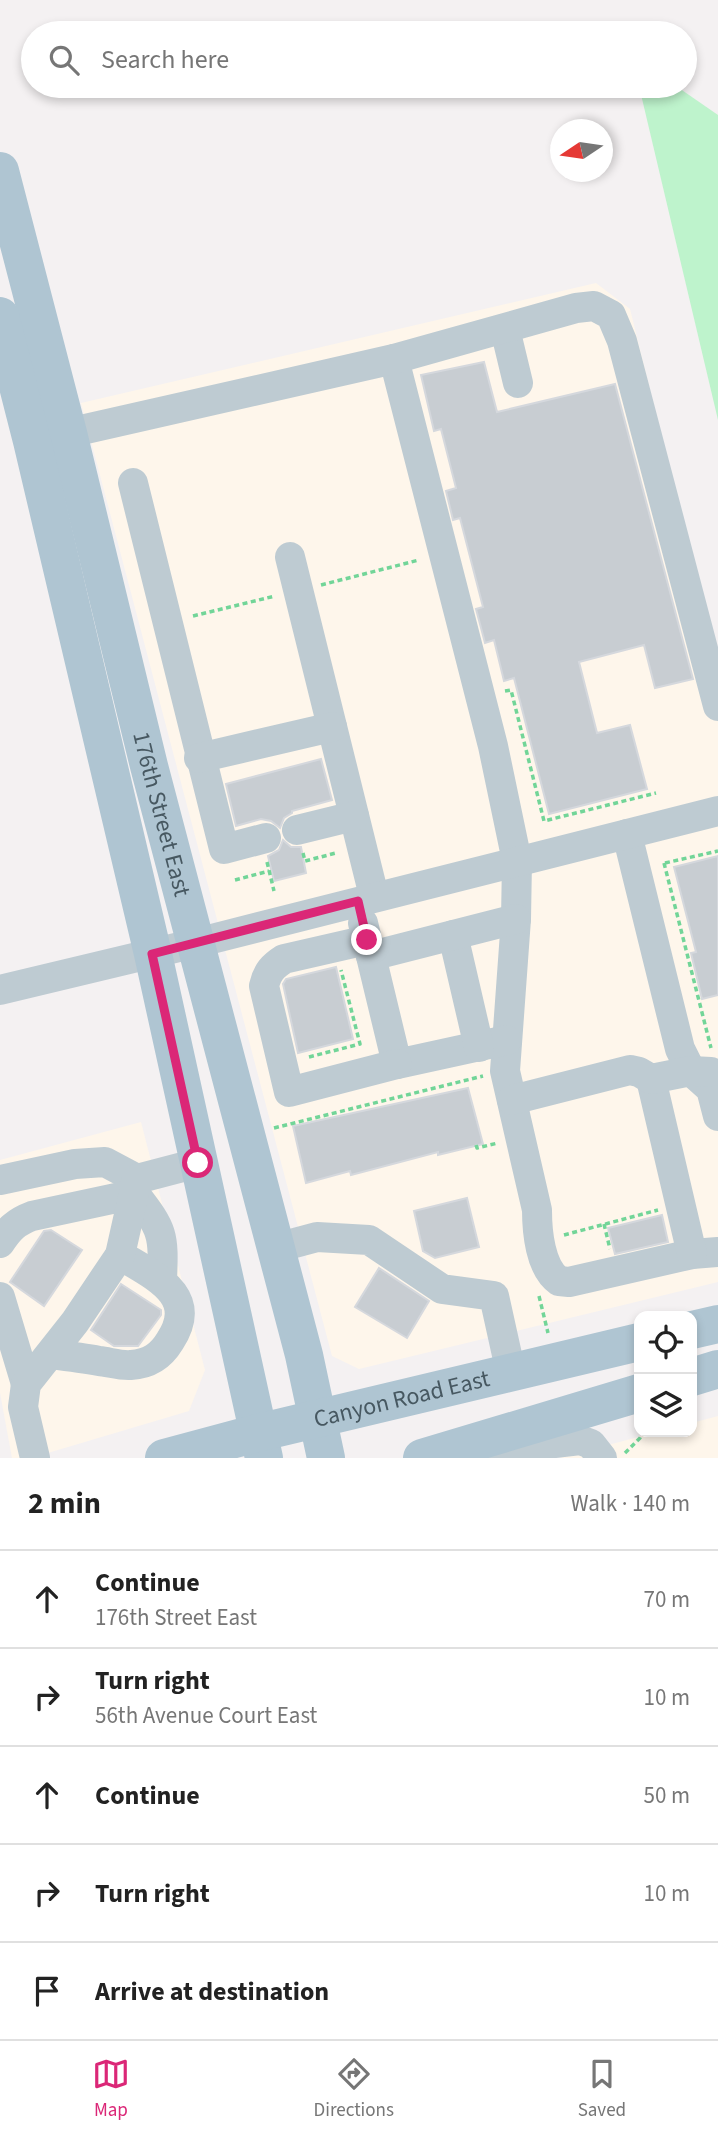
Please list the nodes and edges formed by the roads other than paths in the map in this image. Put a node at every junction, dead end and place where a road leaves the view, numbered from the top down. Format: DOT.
graph roads {
  1 [pos="0,171"];
  2 [pos="0,316"];
  3 [pos="505,328"];
  4 [pos="394,359"];
  5 [pos="518,383"];
  6 [pos="68,433"];
  7 [pos="133,483"];
  8 [pos="290,557"];
  9 [pos="718,706"];
  10 [pos="332,727"];
  11 [pos="199,758"];
  12 [pos="718,811"];
  13 [pos="354,816"];
  14 [pos="626,834"];
  15 [pos="300,840"];
  16 [pos="266,849"];
  17 [pos="517,861"];
  18 [pos="366,899"];
  19 [pos="516,919"];
  20 [pos="453,935"];
  21 [pos="196,943"];
  22 [pos="369,948"];
  23 [pos="152,954"];
  24 [pos="0,990"];
  25 [pos="493,1044"];
  26 [pos="710,1062"];
  27 [pos="397,1065"];
  28 [pos="651,1079"];
  29 [pos="512,1100"];
  30 [pos="718,1116"];
  31 [pos="198,1163"];
  32 [pos="0,1180"];
  33 [pos="135,1191"];
  34 [pos="0,1243"];
  35 [pos="276,1248"];
  36 [pos="705,1253"];
  37 [pos="120,1255"];
  38 [pos="156,1277"];
  39 [pos="0,1297"];
  40 [pos="718,1324"];
  41 [pos="697,1329"];
  42 [pos="634,1343"];
  43 [pos="51,1354"];
  44 [pos="718,1369"];
  45 [pos="511,1373"];
  46 [pos="697,1375"];
  47 [pos="26,1384"];
  48 [pos="634,1395"];
  49 [pos="318,1419"];
  50 [pos="261,1445"];
  51 [pos="35,1458"];
  52 [pos="164,1458"];
  53 [pos="326,1458"];
  54 [pos="424,1458"];
  55 [pos="601,1458"];
  1 -- 6 [label="main road, 176th Street East"];
  2 -- 23 [label="main road, 176th Street East"];
  3 -- 4 [label="street"];
  3 -- 5 [label="street"];
  3 -- 9 [label="street"];
  4 -- 6 [label="street"];
  4 -- 17 [label="street"];
  6 -- 21 [label="main road, 176th Street East"];
  7 -- 11 [label="street"];
  8 -- 10 [label="street"];
  10 -- 11 [label="street"];
  10 -- 13 [label="street"];
  11 -- 16 [label="street"];
  12 -- 14 [label="street"];
  13 -- 15 [label="street"];
  13 -- 18 [label="street"];
  14 -- 17 [label="street"];
  14 -- 26 [label="street"];
  17 -- 18 [label="street"];
  17 -- 19 [label="street"];
  18 -- 21 [label="street"];
  18 -- 22 [label="street"];
  19 -- 20 [label="street"];
  19 -- 25 [label="street"];
  20 -- 22 [label="street"];
  20 -- 25 [label="street"];
  21 -- 23 [label="street"];
  21 -- 35 [label="main road, 176th Street East"];
  22 -- 27 [label="street"];
  22 -- 27 [label="street"];
  23 -- 24 [label="street"];
  23 -- 31 [label="main road, 176th Street East"];
  25 -- 27 [label="street"];
  25 -- 29 [label="street"];
  26 -- 28 [label="street"];
  26 -- 30 [label="street"];
  28 -- 29 [label="street"];
  28 -- 36 [label="street"];
  29 -- 36 [label="street"];
  31 -- 33 [label="street"];
  31 -- 50 [label="main road, 176th Street East"];
  32 -- 33 [label="street"];
  33 -- 34 [label="street"];
  33 -- 37 [label="street"];
  33 -- 38 [label="street"];
  35 -- 45 [label="street"];
  35 -- 49 [label="main road, 176th Street East"];
  37 -- 38 [label="street"];
  37 -- 43 [label="street"];
  38 -- 43 [label="street"];
  39 -- 47 [label="street"];
  40 -- 41 [label="main road"];
  42 -- 45 [label="main road, Canyon Road East"];
  43 -- 47 [label="street"];
  44 -- 46 [label="main road"];
  45 -- 49 [label="main road, Canyon Road East"];
  47 -- 51 [label="street"];
  48 -- 54 [label="main road"];
  49 -- 50 [label="main road, Canyon Road East"];
  49 -- 53 [label="main road, 176th Street East"];
  50 -- 52 [label="main road, Canyon Road East"];
  54 -- 55 [label="street"];
}
